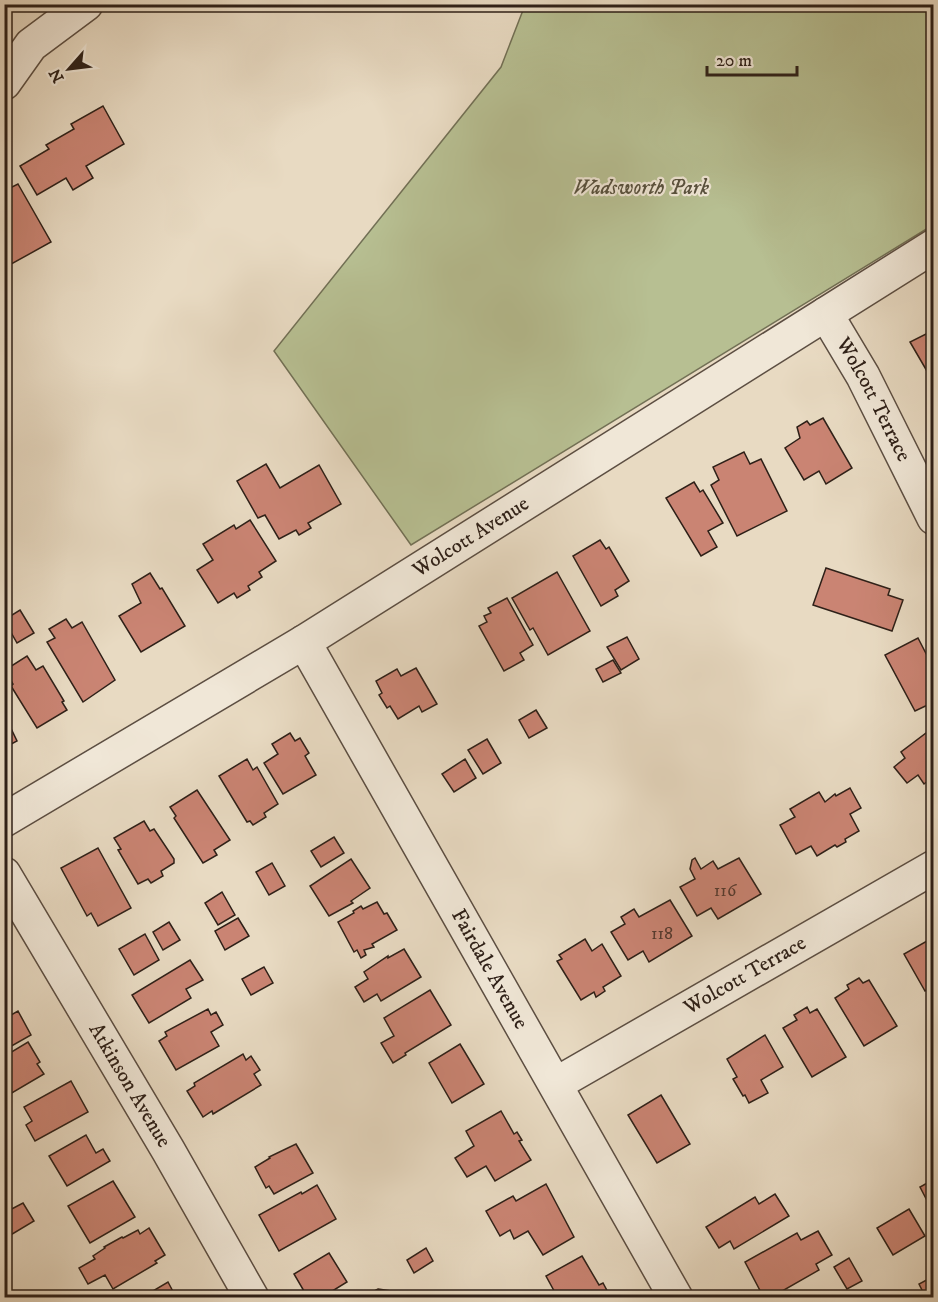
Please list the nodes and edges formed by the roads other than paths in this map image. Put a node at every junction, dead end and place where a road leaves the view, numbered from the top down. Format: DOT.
graph roads {
  1 [pos="86,4"];
  2 [pos="4,83"];
  3 [pos="933,246"];
  4 [pos="826,314"];
  5 [pos="933,518"];
  6 [pos="304,642"];
  7 [pos="4,820"];
  8 [pos="933,867"];
  9 [pos="4,874"];
  10 [pos="556,1084"];
  11 [pos="252,1298"];
  12 [pos="676,1298"];
  1 -- 2 [label="street"];
  3 -- 4 [label="street, Wolcott Avenue"];
  4 -- 5 [label="street, Wolcott Terrace"];
  4 -- 6 [label="street, Wolcott Avenue"];
  6 -- 7 [label="street, Wolcott Avenue"];
  6 -- 10 [label="street, Fairdale Avenue"];
  8 -- 10 [label="street, Wolcott Terrace"];
  9 -- 11 [label="street, Atkinson Avenue"];
  10 -- 12 [label="street, Fairdale Avenue"];
}
